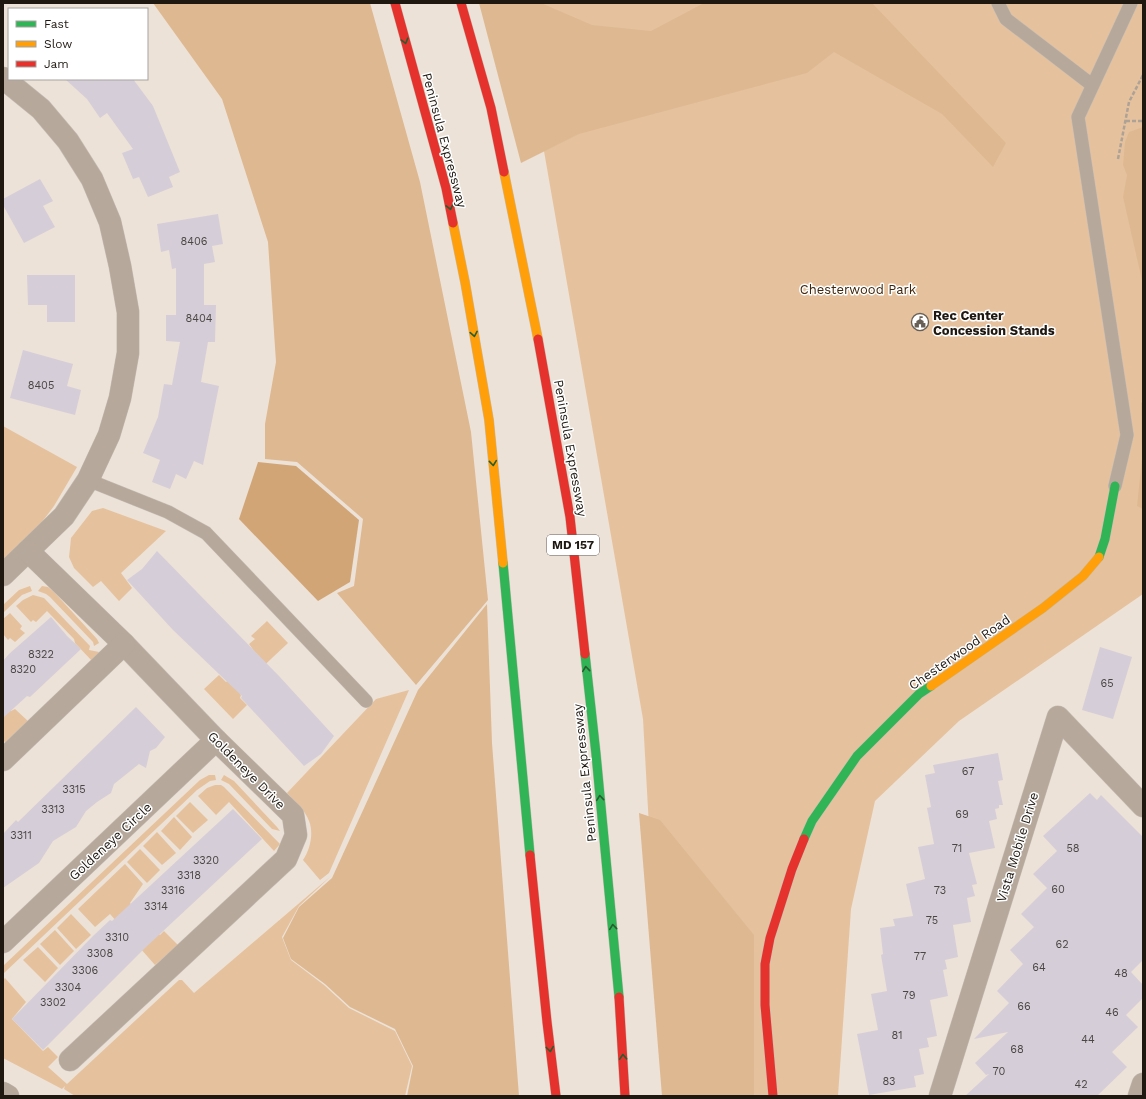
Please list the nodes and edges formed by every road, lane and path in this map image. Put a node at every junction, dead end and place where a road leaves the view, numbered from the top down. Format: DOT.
graph roads {
  1 [pos="395,3"];
  2 [pos="461,3"];
  3 [pos="998,3"];
  4 [pos="1131,3"];
  5 [pos="1143,75"];
  6 [pos="3,78"];
  7 [pos="1092,85"];
  8 [pos="1126,121"];
  9 [pos="1143,121"];
  10 [pos="1118,160"];
  11 [pos="88,480"];
  12 [pos="1115,486"];
  13 [pos="28,551"];
  14 [pos="3,575"];
  15 [pos="124,644"];
  16 [pos="366,701"];
  17 [pos="216,740"];
  18 [pos="3,760"];
  19 [pos="1143,806"];
  20 [pos="3,942"];
  21 [pos="70,1060"];
  22 [pos="1143,1084"];
  23 [pos="3,1093"];
  24 [pos="8,1096"];
  25 [pos="556,1096"];
  26 [pos="625,1096"];
  27 [pos="772,1096"];
  28 [pos="940,1096"];
  29 [pos="1139,1096"];
  1 -- 25 [label="main road, Peninsula Expressway, one-way"];
  26 -- 2 [label="main road, Peninsula Expressway / MD 157, one-way"];
  3 -- 7 [label="lane"];
  4 -- 7 [label="lane"];
  5 -- 8 [label="path"];
  6 -- 11 [label="street"];
  7 -- 12 [label="lane"];
  8 -- 9 [label="path"];
  8 -- 10 [label="path"];
  11 -- 13 [label="street"];
  11 -- 16 [label="lane"];
  12 -- 27 [label="main road, Chesterwood Road"];
  13 -- 14 [label="street"];
  13 -- 15 [label="street, Goldeneye Drive"];
  15 -- 17 [label="street, Goldeneye Drive"];
  15 -- 18 [label="street"];
  17 -- 20 [label="street, Goldeneye Circle"];
  17 -- 21 [label="street, Goldeneye Drive"];
  19 -- 28 [label="street, Vista Mobile Drive"];
  22 -- 29 [label="street"];
  23 -- 24 [label="street"];
}
